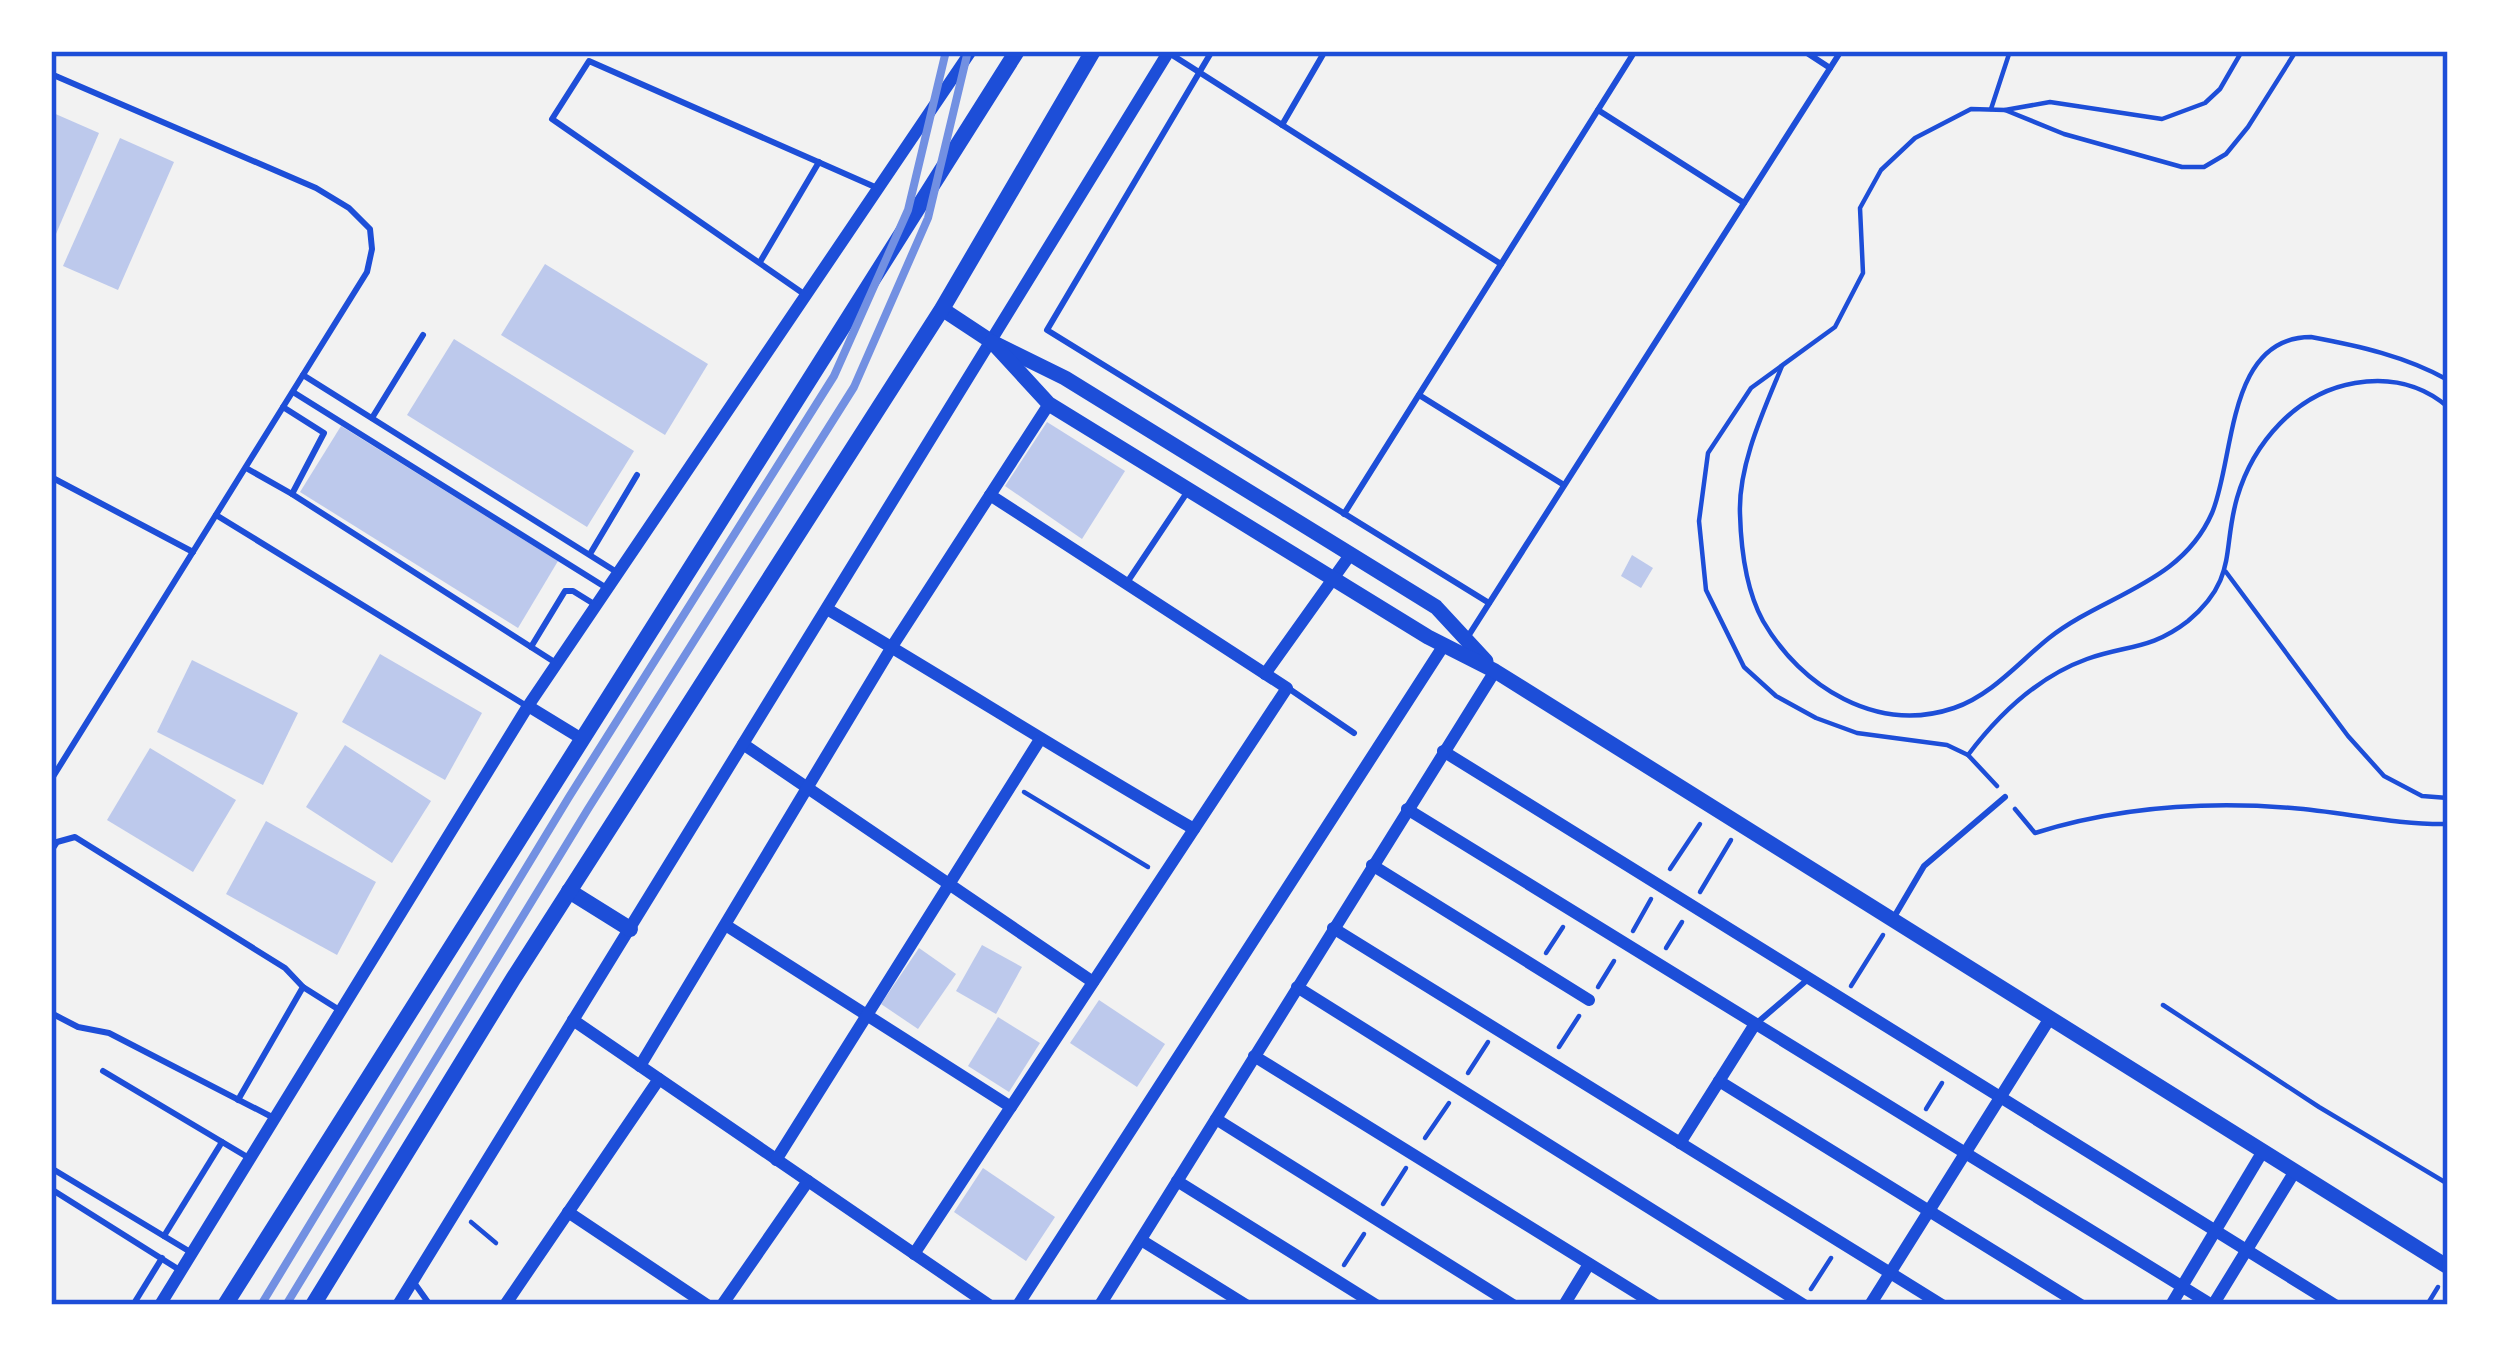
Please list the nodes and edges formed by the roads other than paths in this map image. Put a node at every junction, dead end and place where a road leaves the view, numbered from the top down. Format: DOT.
graph roads {
  1 [pos="971,51"];
  2 [pos="1017,51"];
  3 [pos="1093,51"];
  4 [pos="1212,51"];
  5 [pos="1325,51"];
  6 [pos="1635,51"];
  7 [pos="1804,51"];
  8 [pos="1841,51"];
  9 [pos="1168,52"];
  10 [pos="1830,68"];
  11 [pos="1199,73"];
  12 [pos="51,74"];
  13 [pos="1598,110"];
  14 [pos="1282,125"];
  15 [pos="819,162"];
  16 [pos="879,188"];
  17 [pos="1744,203"];
  18 [pos="759,263"];
  19 [pos="1501,264"];
  20 [pos="806,296"];
  21 [pos="942,309"];
  22 [pos="423,335"];
  23 [pos="992,343"];
  24 [pos="303,375"];
  25 [pos="293,392"];
  26 [pos="1419,395"];
  27 [pos="1049,404"];
  28 [pos="283,407"];
  29 [pos="372,418"];
  30 [pos="246,467"];
  31 [pos="637,475"];
  32 [pos="51,477"];
  33 [pos="1564,485"];
  34 [pos="1188,491"];
  35 [pos="292,494"];
  36 [pos="990,495"];
  37 [pos="1344,514"];
  38 [pos="216,515"];
  39 [pos="193,552"];
  40 [pos="1350,555"];
  41 [pos="590,556"];
  42 [pos="616,573"];
  43 [pos="1333,579"];
  44 [pos="1128,581"];
  45 [pos="607,588"];
  46 [pos="1489,603"];
  47 [pos="595,605"];
  48 [pos="827,609"];
  49 [pos="893,645"];
  50 [pos="1456,645"];
  51 [pos="531,647"];
  52 [pos="556,664"];
  53 [pos="1495,671"];
  54 [pos="1265,674"];
  55 [pos="1287,688"];
  56 [pos="528,706"];
  57 [pos="1354,733"];
  58 [pos="582,739"];
  59 [pos="1040,740"];
  60 [pos="743,745"];
  61 [pos="1443,751"];
  62 [pos="51,781"];
  63 [pos="809,788"];
  64 [pos="2005,797"];
  65 [pos="1407,809"];
  66 [pos="1194,829"];
  67 [pos="51,851"];
  68 [pos="1372,865"];
  69 [pos="949,885"];
  70 [pos="568,891"];
  71 [pos="1893,920"];
  72 [pos="727,926"];
  73 [pos="1333,928"];
  74 [pos="630,929"];
  75 [pos="1810,978"];
  76 [pos="1094,982"];
  77 [pos="303,987"];
  78 [pos="1297,987"];
  79 [pos="1589,1000"];
  80 [pos="341,1011"];
  81 [pos="51,1013"];
  82 [pos="869,1013"];
  83 [pos="2050,1018"];
  84 [pos="573,1020"];
  85 [pos="1755,1024"];
  86 [pos="1254,1056"];
  87 [pos="640,1066"];
  88 [pos="103,1071"];
  89 [pos="658,1078"];
  90 [pos="1719,1081"];
  91 [pos="2000,1095"];
  92 [pos="238,1100"];
  93 [pos="1011,1107"];
  94 [pos="275,1119"];
  95 [pos="1216,1119"];
  96 [pos="222,1142"];
  97 [pos="1680,1143"];
  98 [pos="2263,1151"];
  99 [pos="1964,1153"];
  100 [pos="250,1159"];
  101 [pos="776,1160"];
  102 [pos="51,1168"];
  103 [pos="2295,1171"];
  104 [pos="808,1181"];
  105 [pos="1177,1181"];
  106 [pos="51,1189"];
  107 [pos="1928,1210"];
  108 [pos="568,1211"];
  109 [pos="2216,1231"];
  110 [pos="164,1236"];
  111 [pos="1141,1240"];
  112 [pos="2247,1250"];
  113 [pos="192,1253"];
  114 [pos="914,1254"];
  115 [pos="162,1258"];
  116 [pos="1589,1264"];
  117 [pos="2448,1269"];
  118 [pos="182,1271"];
  119 [pos="1890,1273"];
  120 [pos="412,1281"];
  121 [pos="2183,1288"];
  122 [pos="1105,1303"];
  123 [pos="1803,1304"];
  124 [pos="133,1305"];
  125 [pos="160,1305"];
  126 [pos="225,1305"];
  127 [pos="313,1305"];
  128 [pos="398,1305"];
  129 [pos="430,1305"];
  130 [pos="505,1305"];
  131 [pos="707,1305"];
  132 [pos="722,1305"];
  133 [pos="988,1305"];
  134 [pos="1018,1305"];
  135 [pos="1246,1305"];
  136 [pos="1376,1305"];
  137 [pos="1513,1305"];
  138 [pos="1564,1305"];
  139 [pos="1656,1305"];
  140 [pos="1870,1305"];
  141 [pos="1942,1305"];
  142 [pos="2081,1305"];
  143 [pos="2171,1305"];
  144 [pos="2212,1305"];
  145 [pos="2335,1305"];
  1 -- 16 [label="street"];
  2 -- 58 [label="main road"];
  3 -- 21 [label="main road"];
  4 -- 11 [label="lane"];
  5 -- 14 [label="lane"];
  6 -- 13 [label="lane"];
  7 -- 10 [label="lane"];
  8 -- 10 [label="lane"];
  9 -- 11 [label="lane"];
  9 -- 23 [label="street"];
  10 -- 17 [label="lane"];
  11 -- 14 [label="lane"];
  11 -- 37 [label="lane"];
  12 -- 24 [label="lane"];
  13 -- 17 [label="lane"];
  13 -- 19 [label="lane"];
  14 -- 19 [label="lane"];
  15 -- 16 [label="lane"];
  15 -- 18 [label="lane"];
  15 -- 18 [label="lane"];
  16 -- 20 [label="street"];
  17 -- 33 [label="lane"];
  18 -- 20 [label="lane"];
  19 -- 26 [label="lane"];
  20 -- 42 [label="street"];
  21 -- 23 [label="street"];
  21 -- 70 [label="main road"];
  22 -- 29 [label="lane"];
  23 -- 27 [label="street"];
  23 -- 40 [label="street"];
  23 -- 48 [label="street"];
  24 -- 25 [label="lane"];
  24 -- 29 [label="lane"];
  25 -- 28 [label="lane"];
  25 -- 45 [label="lane"];
  26 -- 33 [label="lane"];
  26 -- 37 [label="lane"];
  27 -- 34 [label="street"];
  27 -- 36 [label="street"];
  28 -- 30 [label="lane"];
  28 -- 35 [label="lane"];
  29 -- 41 [label="lane"];
  30 -- 35 [label="lane"];
  30 -- 38 [label="lane"];
  31 -- 41 [label="lane"];
  32 -- 39 [label="lane"];
  33 -- 46 [label="lane"];
  34 -- 43 [label="street"];
  34 -- 44 [label="lane"];
  35 -- 51 [label="lane"];
  36 -- 44 [label="street"];
  36 -- 49 [label="street"];
  37 -- 46 [label="lane"];
  38 -- 39 [label="lane"];
  38 -- 56 [label="lane"];
  39 -- 62 [label="lane"];
  40 -- 43 [label="street"];
  40 -- 50 [label="street"];
  41 -- 42 [label="lane"];
  42 -- 45 [label="street"];
  43 -- 50 [label="street"];
  43 -- 54 [label="street"];
  44 -- 54 [label="street"];
  45 -- 47 [label="street"];
  46 -- 50 [label="lane"];
  47 -- 51 [label="lane"];
  47 -- 52 [label="street"];
  48 -- 49 [label="street"];
  48 -- 60 [label="street"];
  49 -- 59 [label="street"];
  49 -- 63 [label="street"];
  50 -- 53 [label="street"];
  50 -- 134 [label="street"];
  51 -- 52 [label="lane"];
  52 -- 56 [label="street"];
  53 -- 61 [label="street"];
  53 -- 71 [label="street"];
  54 -- 55 [label="street"];
  55 -- 57 [label="lane"];
  55 -- 66 [label="street"];
  56 -- 58 [label="street"];
  56 -- 80 [label="street"];
  58 -- 126 [label="main road"];
  59 -- 66 [label="street"];
  59 -- 69 [label="street"];
  60 -- 63 [label="street"];
  60 -- 74 [label="street"];
  61 -- 65 [label="street"];
  61 -- 75 [label="street"];
  63 -- 69 [label="street"];
  63 -- 72 [label="street"];
  64 -- 71 [label="lane"];
  65 -- 68 [label="street"];
  65 -- 85 [label="street"];
  66 -- 76 [label="street"];
  67 -- 77 [label="lane"];
  68 -- 73 [label="street"];
  68 -- 79 [label="street"];
  69 -- 76 [label="street"];
  69 -- 82 [label="street"];
  70 -- 74 [label="main road"];
  70 -- 127 [label="main road"];
  71 -- 83 [label="street"];
  72 -- 82 [label="street"];
  72 -- 87 [label="street"];
  73 -- 78 [label="street"];
  73 -- 97 [label="street"];
  74 -- 84 [label="street"];
  75 -- 85 [label="lane"];
  75 -- 91 [label="street"];
  76 -- 93 [label="street"];
  77 -- 80 [label="lane"];
  77 -- 92 [label="lane"];
  78 -- 86 [label="street"];
  78 -- 123 [label="street"];
  80 -- 94 [label="street"];
  81 -- 92 [label="lane"];
  82 -- 93 [label="street"];
  82 -- 101 [label="street"];
  83 -- 91 [label="street"];
  83 -- 98 [label="street"];
  84 -- 87 [label="street"];
  84 -- 120 [label="street"];
  85 -- 90 [label="street"];
  85 -- 99 [label="street"];
  86 -- 95 [label="street"];
  86 -- 116 [label="street"];
  87 -- 89 [label="street"];
  88 -- 96 [label="lane"];
  89 -- 101 [label="street"];
  89 -- 108 [label="street"];
  90 -- 97 [label="street"];
  90 -- 107 [label="street"];
  91 -- 99 [label="street"];
  91 -- 109 [label="street"];
  92 -- 94 [label="lane"];
  93 -- 114 [label="street"];
  94 -- 100 [label="street"];
  95 -- 105 [label="street"];
  95 -- 137 [label="street"];
  96 -- 100 [label="lane"];
  96 -- 110 [label="lane"];
  97 -- 119 [label="street"];
  98 -- 103 [label="street"];
  98 -- 109 [label="street"];
  99 -- 107 [label="street"];
  99 -- 121 [label="street"];
  100 -- 113 [label="street"];
  101 -- 104 [label="street"];
  102 -- 110 [label="lane"];
  103 -- 112 [label="street"];
  103 -- 117 [label="street"];
  104 -- 114 [label="street"];
  104 -- 132 [label="street"];
  105 -- 111 [label="street"];
  105 -- 136 [label="street"];
  106 -- 115 [label="lane"];
  107 -- 119 [label="street"];
  107 -- 142 [label="street"];
  108 -- 130 [label="street"];
  108 -- 131 [label="street"];
  109 -- 112 [label="street"];
  109 -- 121 [label="street"];
  110 -- 113 [label="lane"];
  111 -- 122 [label="street"];
  111 -- 135 [label="street"];
  112 -- 144 [label="street"];
  112 -- 145 [label="street"];
  113 -- 118 [label="street"];
  114 -- 133 [label="street"];
  115 -- 118 [label="lane"];
  115 -- 124 [label="lane"];
  116 -- 138 [label="street"];
  116 -- 139 [label="street"];
  118 -- 125 [label="street"];
  119 -- 140 [label="street"];
  119 -- 141 [label="street"];
  120 -- 128 [label="street"];
  120 -- 129 [label="lane"];
  121 -- 143 [label="street"];
  121 -- 144 [label="street"];
}
